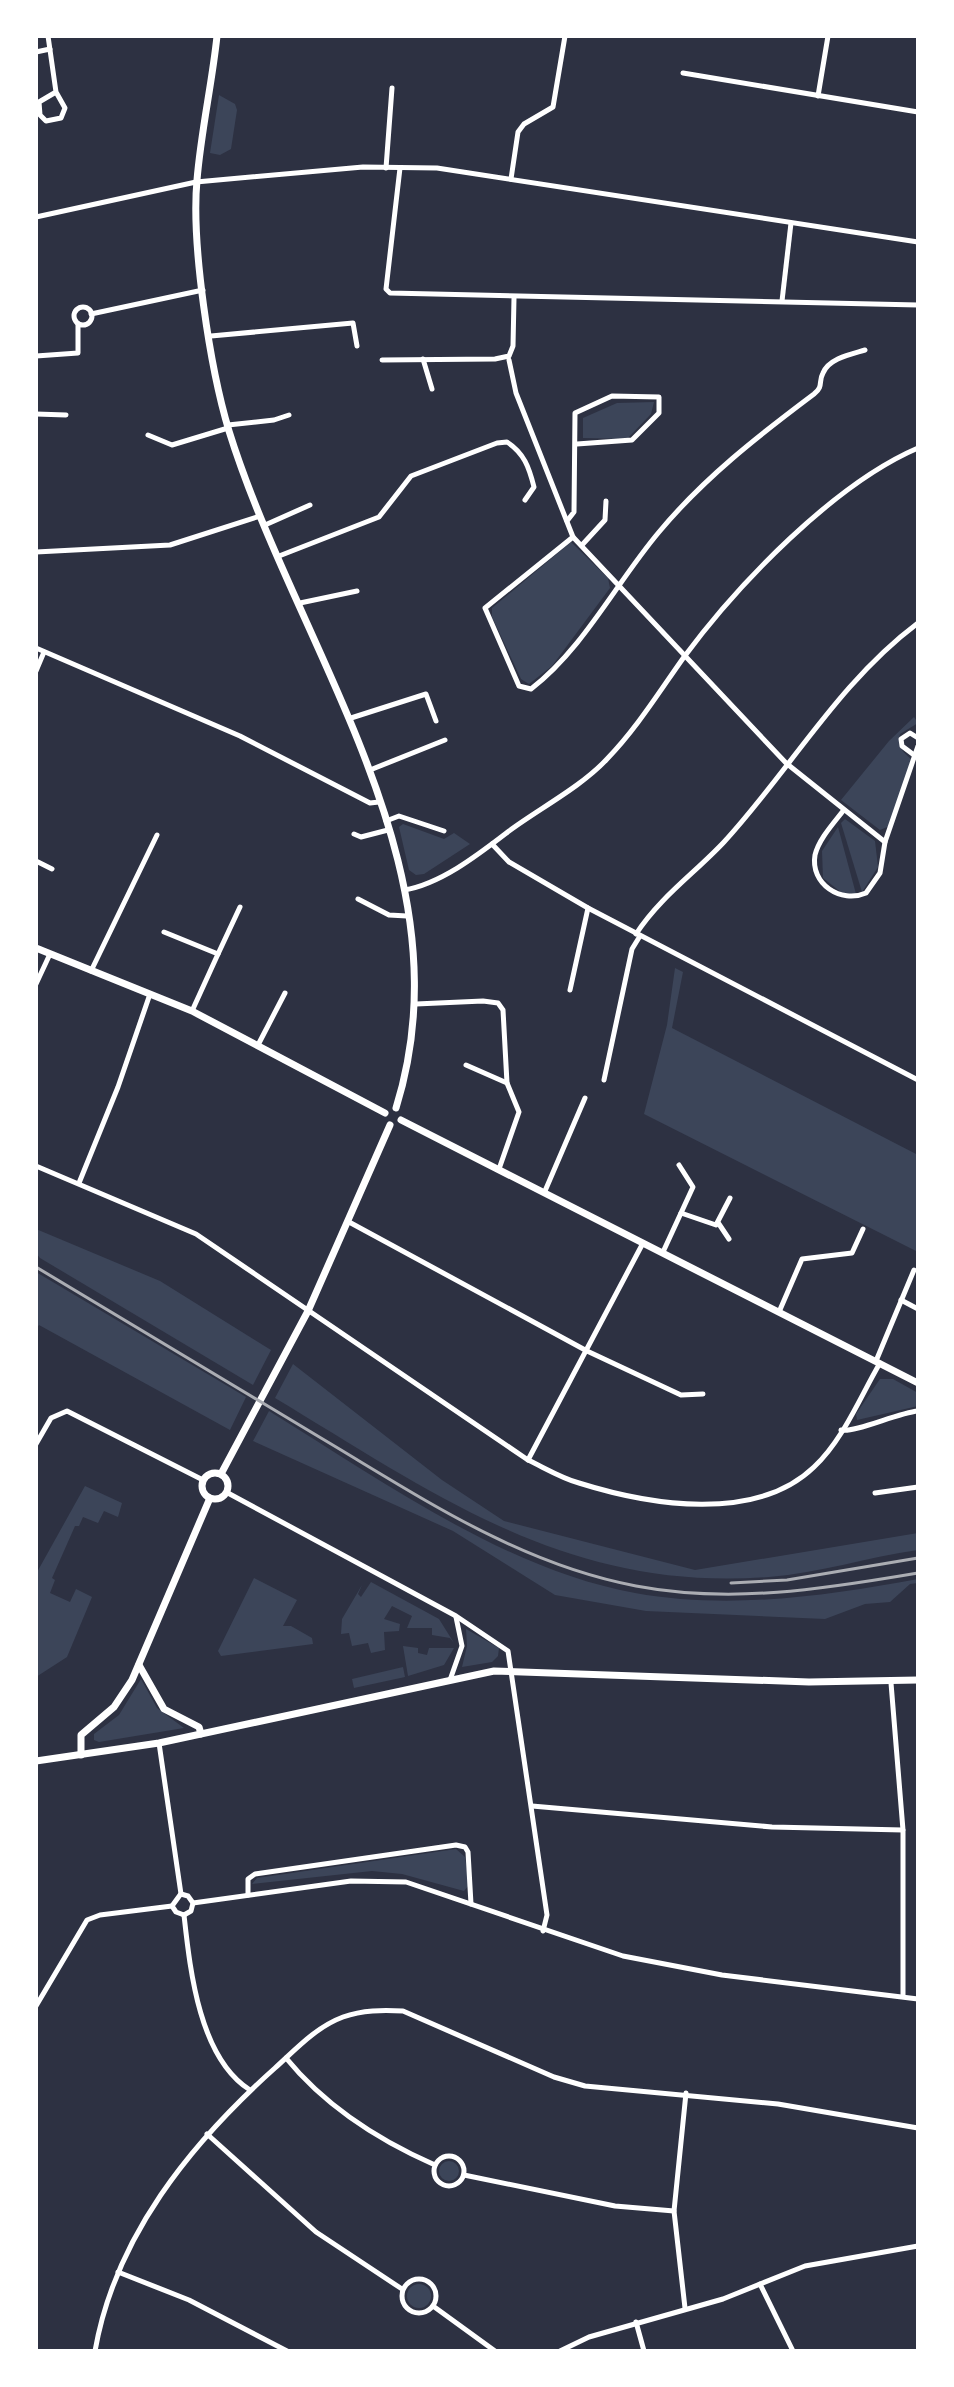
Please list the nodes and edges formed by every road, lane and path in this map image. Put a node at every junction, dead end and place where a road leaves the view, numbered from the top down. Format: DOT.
graph roads {
  1 [pos="48,36"];
  2 [pos="217,36"];
  3 [pos="565,36"];
  4 [pos="828,36"];
  5 [pos="50,49"];
  6 [pos="36,52"];
  7 [pos="683,73"];
  8 [pos="392,88"];
  9 [pos="56,92"];
  10 [pos="818,96"];
  11 [pos="918,112"];
  12 [pos="386,168"];
  13 [pos="400,168"];
  14 [pos="511,179"];
  15 [pos="196,182"];
  16 [pos="36,217"];
  17 [pos="791,223"];
  18 [pos="918,242"];
  19 [pos="203,289"];
  20 [pos="514,298"];
  21 [pos="782,301"];
  22 [pos="918,305"];
  23 [pos="91,314"];
  24 [pos="78,324"];
  25 [pos="211,336"];
  26 [pos="357,346"];
  27 [pos="865,350"];
  28 [pos="36,356"];
  29 [pos="423,359"];
  30 [pos="382,360"];
  31 [pos="509,360"];
  32 [pos="432,389"];
  33 [pos="36,414"];
  34 [pos="66,415"];
  35 [pos="289,415"];
  36 [pos="228,427"];
  37 [pos="148,435"];
  38 [pos="577,444"];
  39 [pos="918,448"];
  40 [pos="525,500"];
  41 [pos="606,501"];
  42 [pos="310,505"];
  43 [pos="261,515"];
  44 [pos="567,521"];
  45 [pos="265,525"];
  46 [pos="573,537"];
  47 [pos="582,545"];
  48 [pos="36,552"];
  49 [pos="279,556"];
  50 [pos="616,585"];
  51 [pos="357,591"];
  52 [pos="300,603"];
  53 [pos="918,623"];
  54 [pos="36,648"];
  55 [pos="44,652"];
  56 [pos="685,656"];
  57 [pos="36,671"];
  58 [pos="351,718"];
  59 [pos="436,721"];
  60 [pos="918,738"];
  61 [pos="445,740"];
  62 [pos="918,746"];
  63 [pos="914,755"];
  64 [pos="786,763"];
  65 [pos="370,770"];
  66 [pos="380,802"];
  67 [pos="843,811"];
  68 [pos="387,826"];
  69 [pos="444,831"];
  70 [pos="354,834"];
  71 [pos="157,835"];
  72 [pos="885,842"];
  73 [pos="492,844"];
  74 [pos="37,863"];
  75 [pos="52,869"];
  76 [pos="404,890"];
  77 [pos="358,899"];
  78 [pos="240,907"];
  79 [pos="588,908"];
  80 [pos="407,916"];
  81 [pos="164,932"];
  82 [pos="638,935"];
  83 [pos="36,948"];
  84 [pos="50,954"];
  85 [pos="218,954"];
  86 [pos="91,971"];
  87 [pos="36,984"];
  88 [pos="570,990"];
  89 [pos="285,993"];
  90 [pos="150,994"];
  91 [pos="416,1004"];
  92 [pos="192,1011"];
  93 [pos="258,1045"];
  94 [pos="466,1065"];
  95 [pos="604,1080"];
  96 [pos="918,1080"];
  97 [pos="507,1083"];
  98 [pos="585,1098"];
  99 [pos="396,1108"];
  100 [pos="385,1113"];
  101 [pos="401,1120"];
  102 [pos="390,1125"];
  103 [pos="679,1165"];
  104 [pos="36,1166"];
  105 [pos="499,1169"];
  106 [pos="79,1183"];
  107 [pos="545,1191"];
  108 [pos="730,1198"];
  109 [pos="681,1213"];
  110 [pos="349,1222"];
  111 [pos="719,1224"];
  112 [pos="863,1229"];
  113 [pos="729,1239"];
  114 [pos="643,1243"];
  115 [pos="663,1252"];
  116 [pos="914,1270"];
  117 [pos="901,1300"];
  118 [pos="918,1309"];
  119 [pos="308,1311"];
  120 [pos="779,1312"];
  121 [pos="587,1351"];
  122 [pos="878,1362"];
  123 [pos="918,1383"];
  124 [pos="703,1394"];
  125 [pos="918,1411"];
  126 [pos="841,1430"];
  127 [pos="36,1444"];
  128 [pos="528,1460"];
  129 [pos="221,1474"];
  130 [pos="203,1480"];
  131 [pos="918,1487"];
  132 [pos="226,1492"];
  133 [pos="875,1493"];
  134 [pos="210,1498"];
  135 [pos="456,1616"];
  136 [pos="139,1665"];
  137 [pos="512,1671"];
  138 [pos="450,1680"];
  139 [pos="918,1680"];
  140 [pos="891,1683"];
  141 [pos="201,1734"];
  142 [pos="159,1743"];
  143 [pos="81,1755"];
  144 [pos="36,1761"];
  145 [pos="532,1806"];
  146 [pos="903,1830"];
  147 [pos="181,1894"];
  148 [pos="248,1895"];
  149 [pos="193,1903"];
  150 [pos="471,1904"];
  151 [pos="172,1906"];
  152 [pos="184,1915"];
  153 [pos="543,1931"];
  154 [pos="903,1996"];
  155 [pos="918,1999"];
  156 [pos="36,2006"];
  157 [pos="286,2058"];
  158 [pos="250,2090"];
  159 [pos="686,2093"];
  160 [pos="918,2128"];
  161 [pos="207,2134"];
  162 [pos="435,2165"];
  163 [pos="464,2175"];
  164 [pos="674,2211"];
  165 [pos="918,2246"];
  166 [pos="118,2272"];
  167 [pos="760,2284"];
  168 [pos="402,2289"];
  169 [pos="433,2306"];
  170 [pos="685,2308"];
  171 [pos="636,2322"];
  172 [pos="95,2351"];
  173 [pos="287,2351"];
  174 [pos="495,2351"];
  175 [pos="560,2351"];
  176 [pos="644,2351"];
  177 [pos="793,2351"];
  1 -- 5 [label="street"];
  2 -- 15 [label="street"];
  3 -- 14 [label="street"];
  4 -- 10 [label="street"];
  5 -- 6 [label="street"];
  5 -- 9 [label="street"];
  7 -- 10 [label="street"];
  8 -- 12 [label="street"];
  9 -- 9 [label="street"];
  10 -- 11 [label="street"];
  12 -- 13 [label="street"];
  12 -- 15 [label="street"];
  13 -- 14 [label="street"];
  13 -- 20 [label="street"];
  14 -- 17 [label="street"];
  15 -- 16 [label="street"];
  15 -- 19 [label="street"];
  17 -- 18 [label="street"];
  17 -- 21 [label="street"];
  19 -- 23 [label="street"];
  19 -- 25 [label="street"];
  20 -- 21 [label="street"];
  20 -- 29 [label="street"];
  21 -- 22 [label="street"];
  23 -- 24 [label="street"];
  23 -- 24 [label="street"];
  24 -- 28 [label="street"];
  25 -- 26 [label="street"];
  25 -- 36 [label="street"];
  27 -- 50 [label="street"];
  29 -- 30 [label="street"];
  29 -- 32 [label="street"];
  31 -- 44 [label="street"];
  33 -- 34 [label="street"];
  35 -- 36 [label="street"];
  36 -- 37 [label="street"];
  36 -- 43 [label="street"];
  38 -- 38 [label="street"];
  38 -- 44 [label="street"];
  39 -- 56 [label="street"];
  40 -- 49 [label="street"];
  41 -- 47 [label="street"];
  42 -- 45 [label="street"];
  43 -- 45 [label="street"];
  43 -- 48 [label="street"];
  44 -- 46 [label="street"];
  45 -- 49 [label="street"];
  46 -- 47 [label="street"];
  46 -- 50 [label="street"];
  47 -- 50 [label="street"];
  49 -- 52 [label="street"];
  50 -- 56 [label="street"];
  51 -- 52 [label="street"];
  52 -- 58 [label="street"];
  53 -- 64 [label="street"];
  54 -- 55 [label="street"];
  55 -- 57 [label="street"];
  55 -- 66 [label="street"];
  56 -- 64 [label="street"];
  56 -- 73 [label="street"];
  58 -- 59 [label="street"];
  58 -- 65 [label="street"];
  60 -- 63 [label="street"];
  61 -- 65 [label="street"];
  62 -- 63 [label="street"];
  63 -- 72 [label="street"];
  64 -- 67 [label="street"];
  64 -- 82 [label="street"];
  65 -- 66 [label="street"];
  66 -- 68 [label="street"];
  67 -- 72 [label="street"];
  67 -- 72 [label="street"];
  68 -- 69 [label="street"];
  68 -- 70 [label="street"];
  68 -- 76 [label="street"];
  71 -- 86 [label="street"];
  73 -- 76 [label="street"];
  73 -- 79 [label="street"];
  74 -- 75 [label="street"];
  76 -- 80 [label="street"];
  77 -- 80 [label="street"];
  78 -- 85 [label="street"];
  79 -- 82 [label="street"];
  79 -- 88 [label="street"];
  80 -- 91 [label="street"];
  81 -- 85 [label="street"];
  82 -- 95 [label="street"];
  82 -- 96 [label="street"];
  83 -- 84 [label="street"];
  84 -- 86 [label="street"];
  84 -- 87 [label="street"];
  85 -- 92 [label="street"];
  86 -- 90 [label="street"];
  89 -- 93 [label="street"];
  90 -- 92 [label="street"];
  90 -- 106 [label="street"];
  91 -- 97 [label="street"];
  91 -- 99 [label="street"];
  92 -- 93 [label="street"];
  93 -- 100 [label="street"];
  94 -- 97 [label="street"];
  97 -- 105 [label="street"];
  98 -- 107 [label="street"];
  99 -- 100 [label="street"];
  99 -- 101 [label="street"];
  100 -- 102 [label="street"];
  101 -- 102 [label="street"];
  101 -- 105 [label="street"];
  102 -- 110 [label="street"];
  103 -- 109 [label="street"];
  104 -- 106 [label="street"];
  105 -- 107 [label="street"];
  106 -- 119 [label="street"];
  107 -- 114 [label="street"];
  108 -- 111 [label="street"];
  109 -- 111 [label="street"];
  109 -- 115 [label="street"];
  110 -- 119 [label="street"];
  110 -- 121 [label="street"];
  111 -- 113 [label="street"];
  112 -- 120 [label="street"];
  114 -- 115 [label="street"];
  114 -- 121 [label="street"];
  115 -- 120 [label="street"];
  116 -- 117 [label="street"];
  117 -- 118 [label="street"];
  117 -- 122 [label="street"];
  119 -- 128 [label="street"];
  119 -- 129 [label="street"];
  120 -- 122 [label="street"];
  121 -- 124 [label="street"];
  121 -- 128 [label="street"];
  122 -- 123 [label="street"];
  122 -- 126 [label="street"];
  125 -- 126 [label="street"];
  126 -- 128 [label="street"];
  127 -- 130 [label="street"];
  129 -- 130 [label="street"];
  129 -- 132 [label="street"];
  130 -- 134 [label="street"];
  131 -- 133 [label="street"];
  132 -- 134 [label="street"];
  132 -- 135 [label="street"];
  134 -- 136 [label="street"];
  135 -- 137 [label="street"];
  135 -- 138 [label="street"];
  136 -- 141 [label="street"];
  136 -- 143 [label="street"];
  137 -- 138 [label="street"];
  137 -- 140 [label="street"];
  137 -- 145 [label="street"];
  138 -- 141 [label="street"];
  139 -- 140 [label="street"];
  140 -- 146 [label="street"];
  141 -- 142 [label="street"];
  142 -- 143 [label="street"];
  142 -- 147 [label="street"];
  143 -- 144 [label="street"];
  145 -- 146 [label="street"];
  145 -- 153 [label="street"];
  146 -- 154 [label="street"];
  147 -- 149 [label="street"];
  147 -- 151 [label="street"];
  148 -- 149 [label="street"];
  148 -- 150 [label="street"];
  148 -- 150 [label="street"];
  149 -- 152 [label="street"];
  150 -- 153 [label="street"];
  151 -- 152 [label="street"];
  151 -- 156 [label="street"];
  152 -- 158 [label="street"];
  153 -- 154 [label="street"];
  154 -- 155 [label="street"];
  157 -- 158 [label="street"];
  157 -- 159 [label="street"];
  157 -- 162 [label="street"];
  158 -- 161 [label="street"];
  159 -- 160 [label="street"];
  159 -- 164 [label="street"];
  161 -- 166 [label="street"];
  161 -- 168 [label="street"];
  162 -- 163 [label="street"];
  162 -- 163 [label="street"];
  163 -- 164 [label="street"];
  164 -- 170 [label="street"];
  165 -- 167 [label="street"];
  166 -- 172 [label="street"];
  166 -- 173 [label="street"];
  167 -- 170 [label="street"];
  167 -- 177 [label="street"];
  168 -- 169 [label="street"];
  168 -- 169 [label="street"];
  169 -- 174 [label="street"];
  170 -- 171 [label="street"];
  171 -- 175 [label="street"];
  171 -- 176 [label="street"];
}
